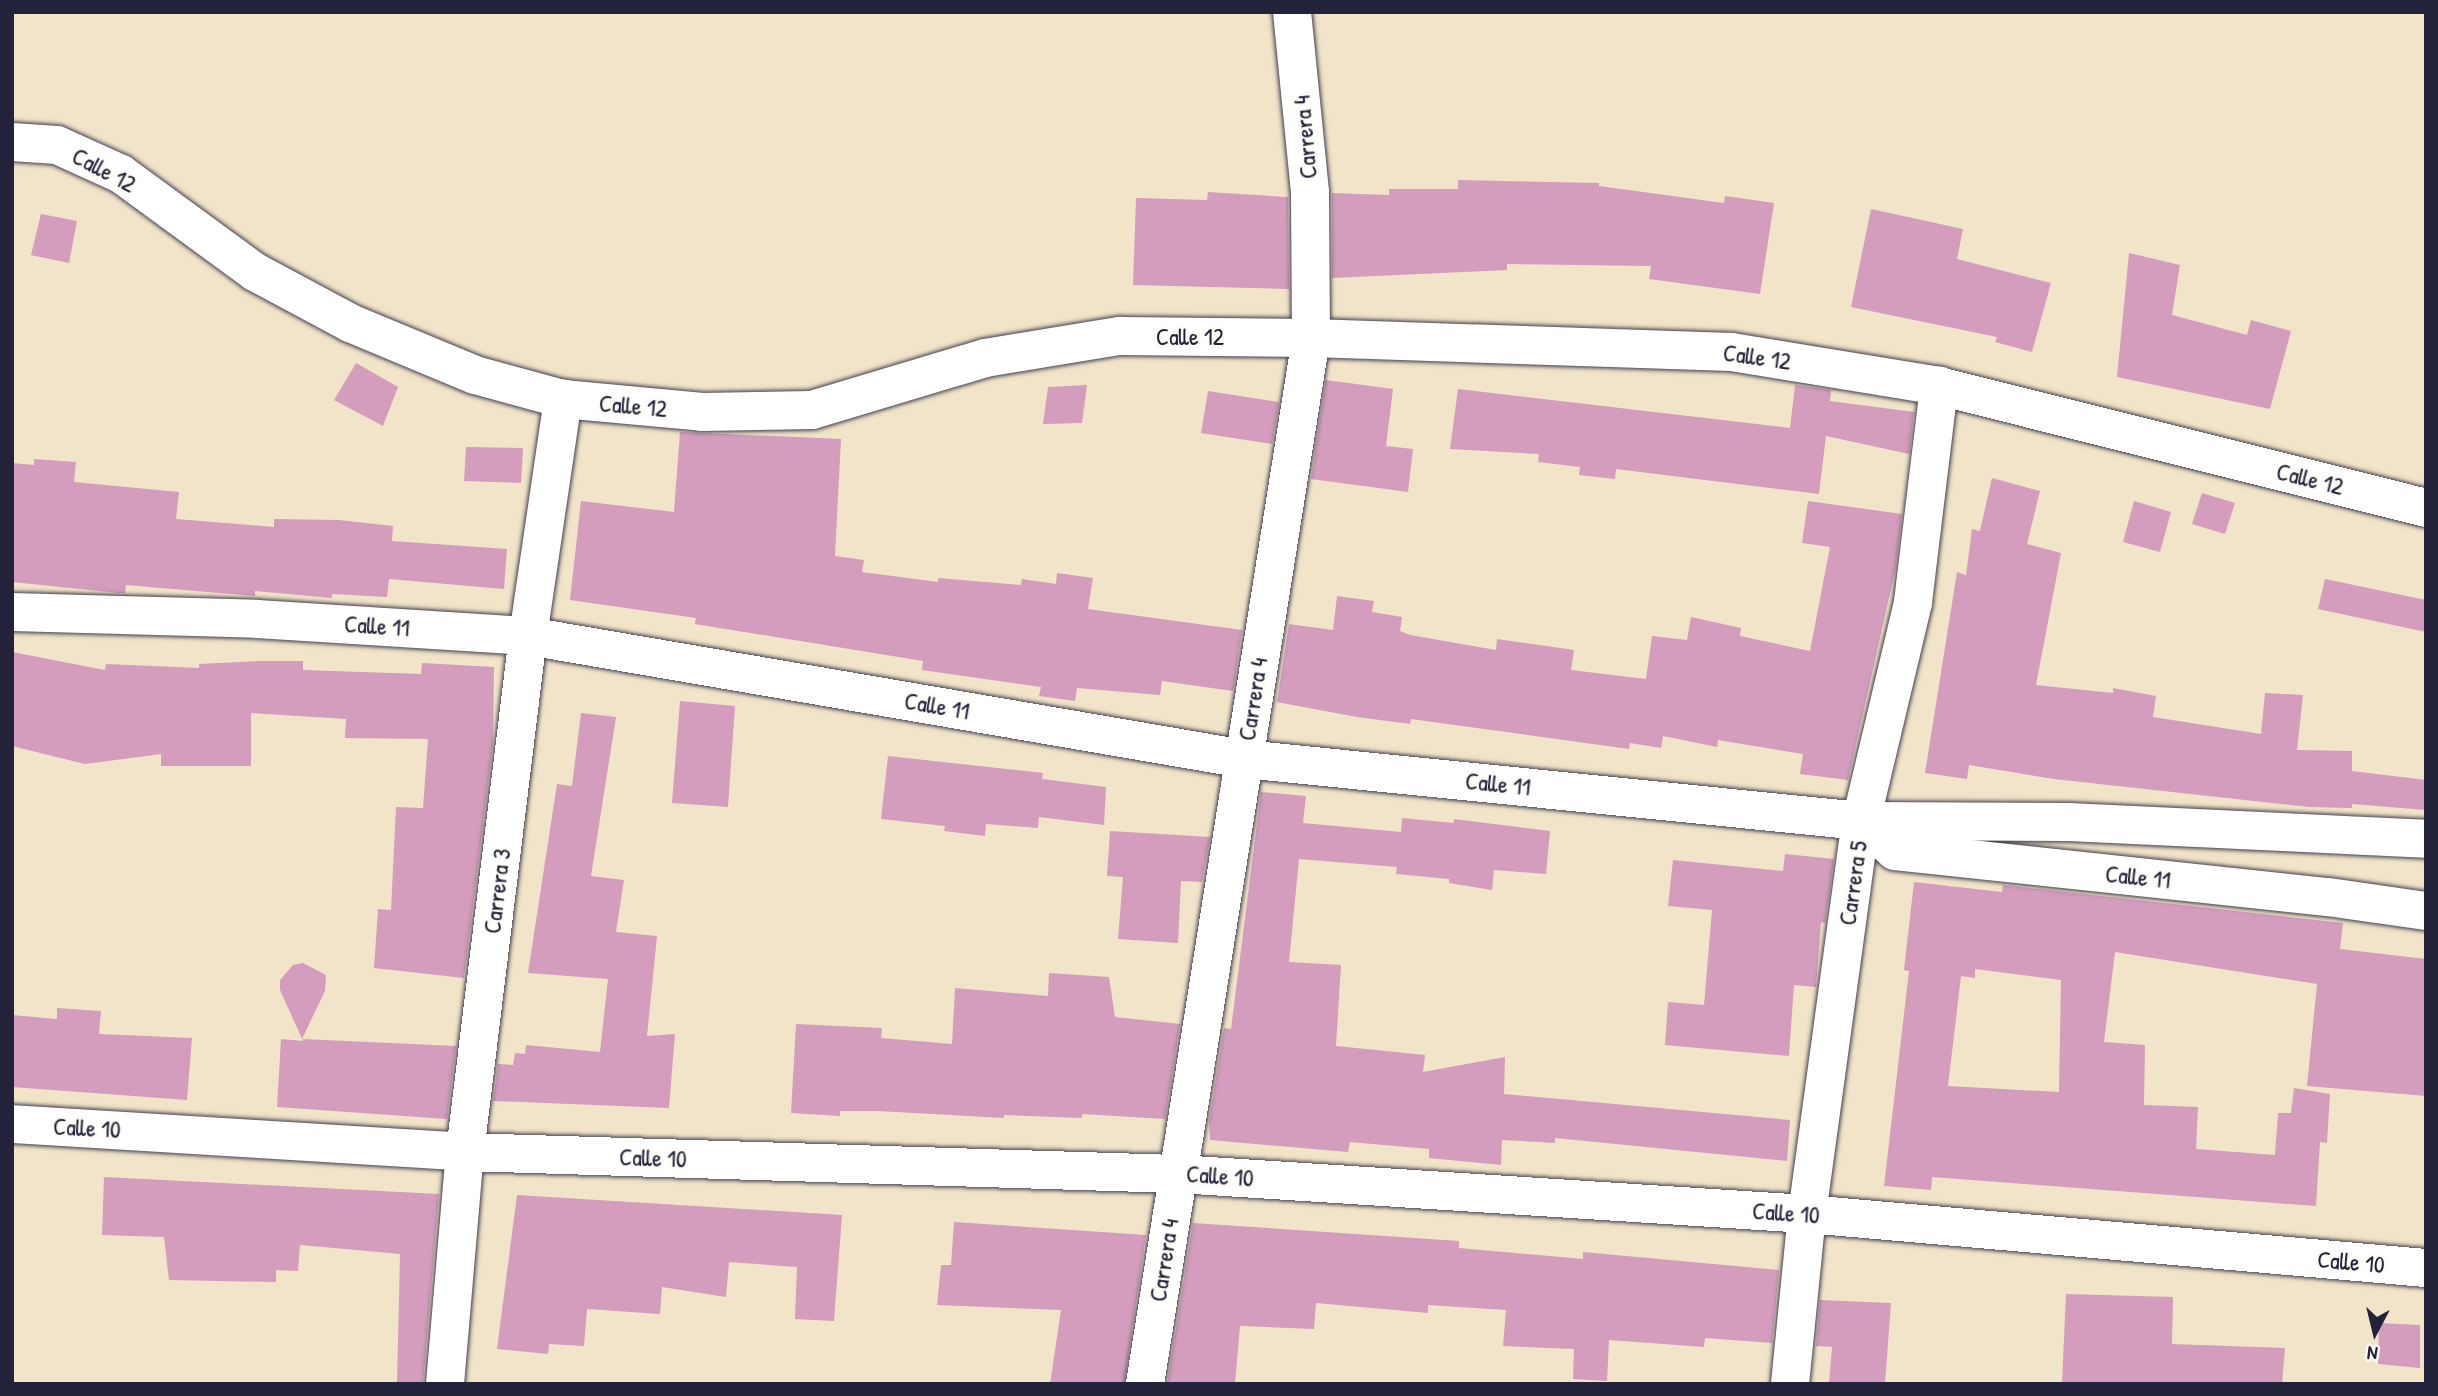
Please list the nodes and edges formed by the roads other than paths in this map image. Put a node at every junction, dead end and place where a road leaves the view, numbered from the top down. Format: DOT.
graph roads {
  1 [pos="1293,12"];
  2 [pos="12,142"];
  3 [pos="1311,338"];
  4 [pos="1938,386"];
  5 [pos="562,399"];
  6 [pos="2426,508"];
  7 [pos="12,612"];
  8 [pos="528,636"];
  9 [pos="1244,759"];
  10 [pos="1861,821"];
  11 [pos="2426,839"];
  12 [pos="2426,911"];
  13 [pos="12,1124"];
  14 [pos="465,1152"];
  15 [pos="1178,1174"];
  16 [pos="1807,1214"];
  17 [pos="2426,1268"];
  18 [pos="445,1384"];
  19 [pos="1145,1384"];
  20 [pos="1790,1384"];
  1 -- 3 [label="street, Carrera 4"];
  2 -- 5 [label="street, Calle 12"];
  3 -- 4 [label="street, Calle 12"];
  3 -- 5 [label="street, Calle 12"];
  3 -- 9 [label="street, Carrera 4"];
  4 -- 6 [label="street, Calle 12"];
  4 -- 10 [label="street, Carrera 5"];
  5 -- 8 [label="street, Carrera 3"];
  7 -- 8 [label="street, Calle 11"];
  8 -- 9 [label="street, Calle 11"];
  8 -- 14 [label="street, Carrera 3"];
  9 -- 10 [label="street, Calle 11"];
  9 -- 15 [label="street, Carrera 4"];
  10 -- 11 [label="street, Calle 11"];
  10 -- 12 [label="street, Calle 11"];
  10 -- 16 [label="street, Carrera 5"];
  13 -- 14 [label="street, Calle 10"];
  14 -- 15 [label="street, Calle 10"];
  14 -- 18 [label="street, Carrera 3"];
  15 -- 16 [label="street, Calle 10"];
  15 -- 19 [label="street, Carrera 4"];
  16 -- 17 [label="street, Calle 10"];
  16 -- 20 [label="street, Carrera 5"];
}
